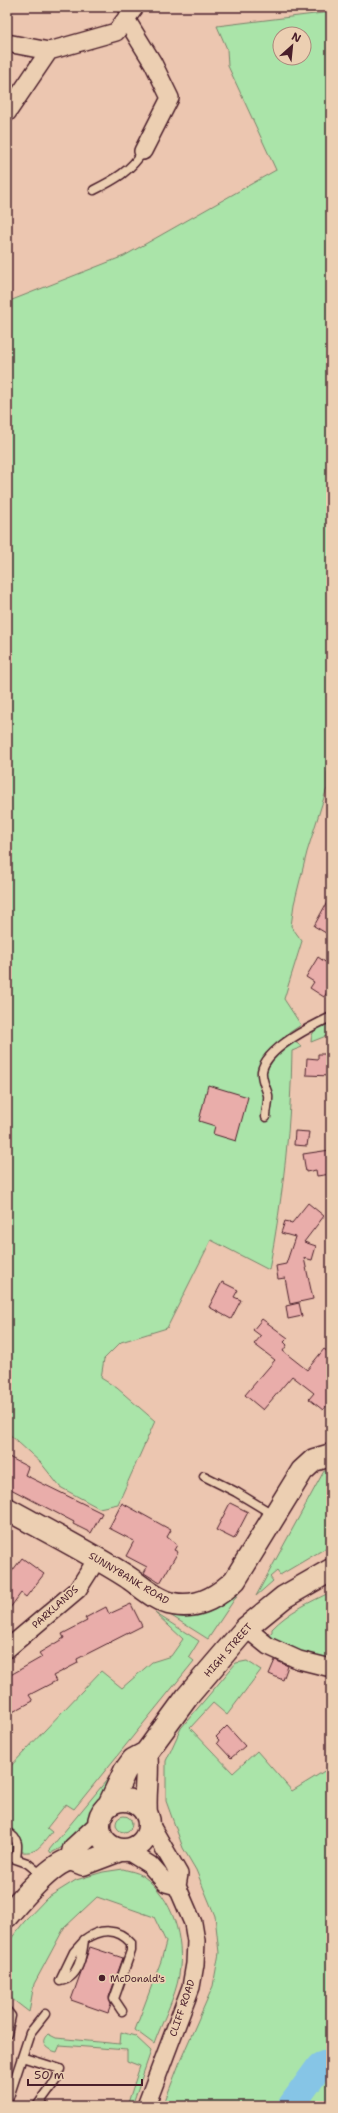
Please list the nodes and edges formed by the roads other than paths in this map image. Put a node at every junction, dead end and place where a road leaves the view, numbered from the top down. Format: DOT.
graph roads {
  1 [pos="131,13"];
  2 [pos="7,42"];
  3 [pos="49,51"];
  4 [pos="7,113"];
  5 [pos="143,151"];
  6 [pos="94,190"];
  7 [pos="331,1016"];
  8 [pos="266,1116"];
  9 [pos="331,1455"];
  10 [pos="204,1476"];
  11 [pos="7,1509"];
  12 [pos="274,1516"];
  13 [pos="97,1559"];
  14 [pos="331,1570"];
  15 [pos="246,1628"];
  16 [pos="7,1649"];
  17 [pos="331,1668"];
  18 [pos="146,1753"];
  19 [pos="109,1805"];
  20 [pos="148,1819"];
  21 [pos="99,1826"];
  22 [pos="7,1832"];
  23 [pos="123,1850"];
  24 [pos="7,1856"];
  25 [pos="16,1858"];
  26 [pos="71,1860"];
  27 [pos="44,1877"];
  28 [pos="177,1886"];
  29 [pos="7,1916"];
  30 [pos="60,1981"];
  31 [pos="7,2011"];
  32 [pos="122,2011"];
  33 [pos="45,2014"];
  34 [pos="7,2034"];
  35 [pos="22,2058"];
  36 [pos="7,2103"];
  37 [pos="37,2106"];
  38 [pos="146,2106"];
  1 -- 3 [label="street"];
  1 -- 5 [label="street"];
  2 -- 3 [label="street"];
  3 -- 4 [label="street"];
  5 -- 6 [label="lane"];
  7 -- 8 [label="lane"];
  9 -- 12 [label="main road, SUNNYBANK ROAD"];
  10 -- 12 [label="lane"];
  11 -- 13 [label="main road, SUNNYBANK ROAD"];
  12 -- 13 [label="main road, SUNNYBANK ROAD"];
  13 -- 16 [label="street, PARKLANDS"];
  14 -- 15 [label="main road, HIGH STREET"];
  15 -- 17 [label="street"];
  15 -- 18 [label="main road, HIGH STREET"];
  18 -- 19 [label="main road, HIGH STREET"];
  18 -- 20 [label="main road"];
  19 -- 20 [label="main road"];
  19 -- 21 [label="main road"];
  20 -- 23 [label="main road"];
  20 -- 28 [label="street, CLIFF ROAD"];
  21 -- 23 [label="main road"];
  21 -- 26 [label="main road"];
  22 -- 25 [label="lane"];
  23 -- 26 [label="main road"];
  23 -- 28 [label="street"];
  24 -- 25 [label="lane"];
  25 -- 27 [label="lane"];
  26 -- 27 [label="main road"];
  27 -- 29 [label="main road"];
  28 -- 38 [label="street, CLIFF ROAD"];
  30 -- 32 [label="lane"];
  31 -- 34 [label="lane"];
  33 -- 35 [label="lane"];
  35 -- 36 [label="lane"];
  35 -- 37 [label="lane"];
}
